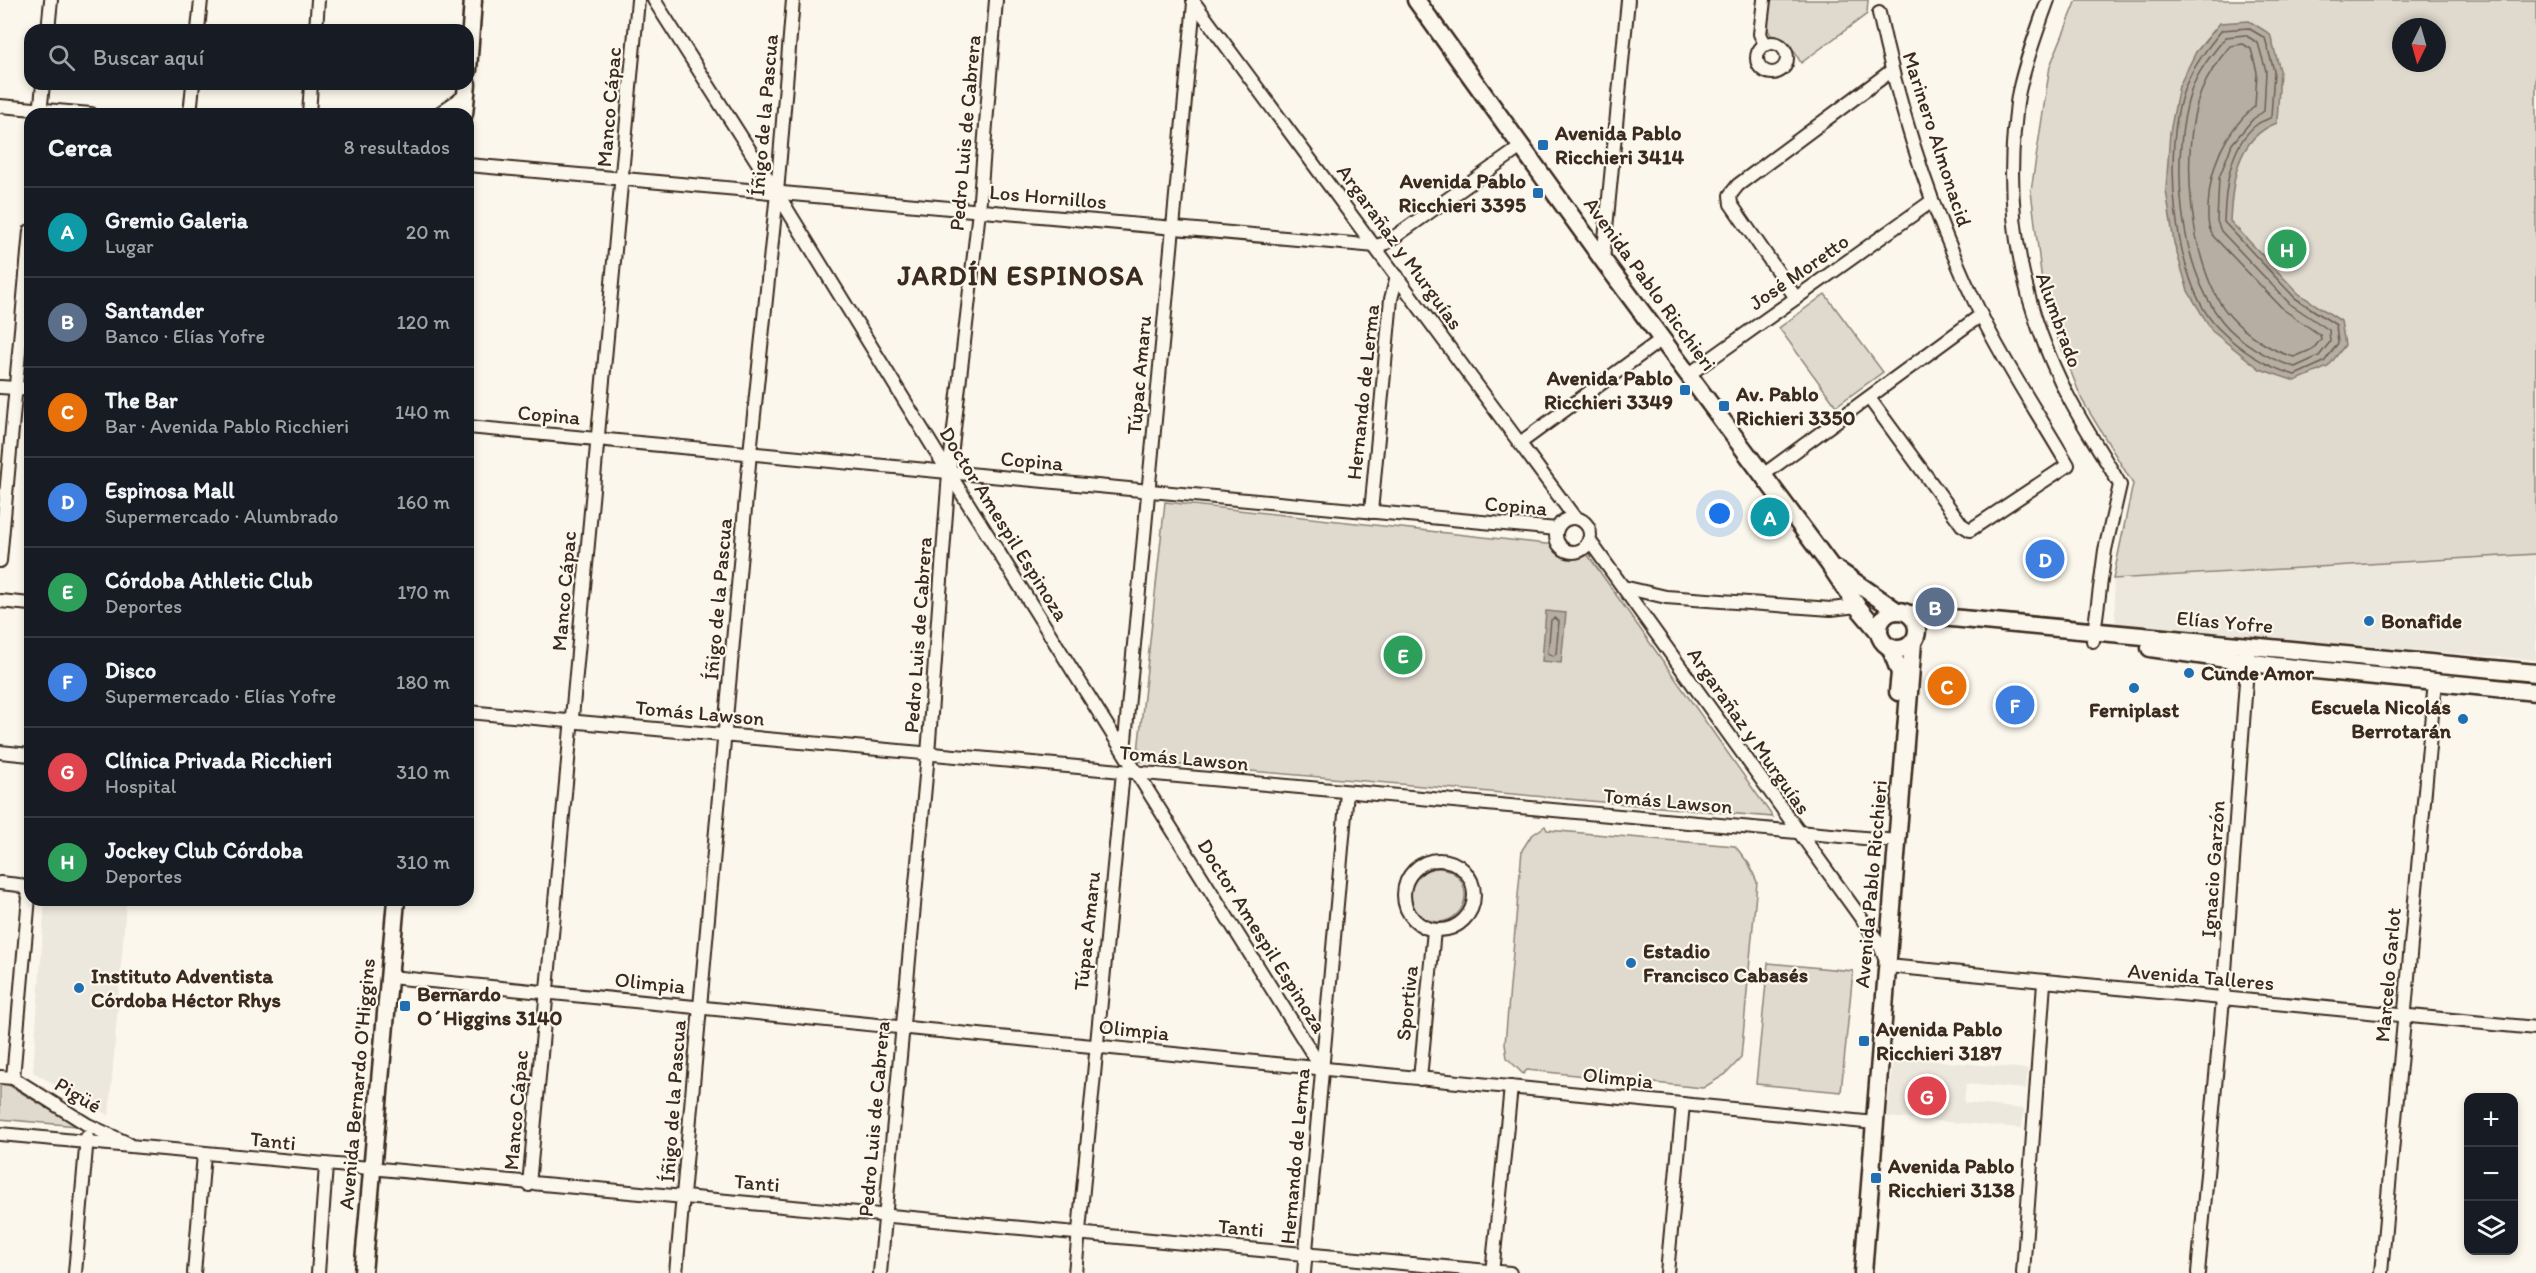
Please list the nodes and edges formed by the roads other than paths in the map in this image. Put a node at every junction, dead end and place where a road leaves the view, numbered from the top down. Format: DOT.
graph roads {
  1 [pos="51,0"];
  2 [pos="201,0"];
  3 [pos="318,0"];
  4 [pos="473,0"];
  5 [pos="638,0"];
  6 [pos="654,0"];
  7 [pos="793,0"];
  8 [pos="996,0"];
  9 [pos="1416,0"];
  10 [pos="1628,0"];
  11 [pos="1764,0"];
  12 [pos="2048,0"];
  13 [pos="1193,2"];
  14 [pos="1879,13"];
  15 [pos="49,24"];
  16 [pos="199,24"];
  17 [pos="316,24"];
  18 [pos="471,24"];
  19 [pos="1765,44"];
  20 [pos="1891,70"];
  21 [pos="42,90"];
  22 [pos="192,90"];
  23 [pos="311,90"];
  24 [pos="465,90"];
  25 [pos="466,90"];
  26 [pos="0,106"];
  27 [pos="40,108"];
  28 [pos="191,108"];
  29 [pos="309,108"];
  30 [pos="445,108"];
  31 [pos="464,108"];
  32 [pos="24,110"];
  33 [pos="1521,147"];
  34 [pos="474,166"];
  35 [pos="622,178"];
  36 [pos="777,193"];
  37 [pos="1932,201"];
  38 [pos="979,211"];
  39 [pos="1172,228"];
  40 [pos="1376,246"];
  41 [pos="1603,260"];
  42 [pos="1397,276"];
  43 [pos="24,298"];
  44 [pos="1796,298"];
  45 [pos="1981,315"];
  46 [pos="1662,339"];
  47 [pos="1688,375"];
  48 [pos="0,387"];
  49 [pos="16,388"];
  50 [pos="24,389"];
  51 [pos="1869,398"];
  52 [pos="474,428"];
  53 [pos="597,439"];
  54 [pos="1520,443"];
  55 [pos="750,453"];
  56 [pos="949,473"];
  57 [pos="1763,475"];
  58 [pos="1148,491"];
  59 [pos="1371,512"];
  60 [pos="1575,518"];
  61 [pos="1557,529"];
  62 [pos="1590,540"];
  63 [pos="0,561"];
  64 [pos="1829,564"];
  65 [pos="1623,587"];
  66 [pos="1666,597"];
  67 [pos="0,601"];
  68 [pos="24,603"];
  69 [pos="1857,606"];
  70 [pos="1641,611"];
  71 [pos="1903,612"];
  72 [pos="1879,632"];
  73 [pos="2093,637"];
  74 [pos="1915,639"];
  75 [pos="1890,647"];
  76 [pos="2248,655"];
  77 [pos="2536,674"];
  78 [pos="2435,681"];
  79 [pos="2536,692"];
  80 [pos="474,713"];
  81 [pos="571,721"];
  82 [pos="725,735"];
  83 [pos="1124,751"];
  84 [pos="0,752"];
  85 [pos="24,754"];
  86 [pos="928,754"];
  87 [pos="1123,772"];
  88 [pos="1137,773"];
  89 [pos="1347,792"];
  90 [pos="1797,832"];
  91 [pos="1892,841"];
  92 [pos="0,883"];
  93 [pos="24,888"];
  94 [pos="28,906"];
  95 [pos="396,906"];
  96 [pos="1434,930"];
  97 [pos="1879,943"];
  98 [pos="1888,966"];
  99 [pos="390,977"];
  100 [pos="2044,983"];
  101 [pos="546,993"];
  102 [pos="2223,999"];
  103 [pos="700,1008"];
  104 [pos="2404,1016"];
  105 [pos="903,1028"];
  106 [pos="2536,1028"];
  107 [pos="1096,1046"];
  108 [pos="1322,1069"];
  109 [pos="0,1077"];
  110 [pos="13,1078"];
  111 [pos="1420,1079"];
  112 [pos="1511,1087"];
  113 [pos="1683,1104"];
  114 [pos="1870,1122"];
  115 [pos="88,1125"];
  116 [pos="0,1134"];
  117 [pos="86,1143"];
  118 [pos="137,1148"];
  119 [pos="204,1154"];
  120 [pos="326,1166"];
  121 [pos="371,1170"];
  122 [pos="529,1185"];
  123 [pos="685,1197"];
  124 [pos="885,1214"];
  125 [pos="1078,1233"];
  126 [pos="1305,1253"];
  127 [pos="1492,1272"];
  128 [pos="75,1273"];
  129 [pos="194,1273"];
  130 [pos="318,1273"];
  131 [pos="363,1273"];
  132 [pos="676,1273"];
  133 [pos="880,1273"];
  134 [pos="1075,1273"];
  135 [pos="1304,1273"];
  136 [pos="1510,1273"];
  137 [pos="1667,1273"];
  138 [pos="1853,1273"];
  139 [pos="1863,1273"];
  140 [pos="2023,1273"];
  141 [pos="2198,1273"];
  142 [pos="2381,1273"];
  1 -- 15 [label="street"];
  2 -- 16 [label="street"];
  3 -- 17 [label="street"];
  4 -- 18 [label="main road"];
  5 -- 35 [label="street, Manco Cápac"];
  6 -- 36 [label="street, Doctor Amespil Espinoza"];
  7 -- 36 [label="street, Íñigo de la Pascua"];
  8 -- 38 [label="street, Pedro Luis de Cabrera"];
  9 -- 33 [label="main road, Avenida Pablo Ricchieri"];
  10 -- 41 [label="street"];
  11 -- 19 [label="street"];
  12 -- 73 [label="street, Alumbrado"];
  13 -- 39 [label="street, Túpac Amaru"];
  13 -- 40 [label="street, Argarañaz y Murguías"];
  14 -- 20 [label="street, Marinero Almonacid"];
  20 -- 37 [label="street, Marinero Almonacid"];
  20 -- 44 [label="street"];
  21 -- 27 [label="street"];
  22 -- 28 [label="street"];
  23 -- 29 [label="street"];
  24 -- 30 [label="street"];
  25 -- 31 [label="main road"];
  26 -- 32 [label="street"];
  33 -- 40 [label="street"];
  33 -- 41 [label="main road, Avenida Pablo Ricchieri"];
  34 -- 35 [label="street, Los Hornillos"];
  35 -- 36 [label="street, Los Hornillos"];
  35 -- 53 [label="street, Manco Cápac"];
  36 -- 38 [label="street, Los Hornillos"];
  36 -- 55 [label="street, Íñigo de la Pascua"];
  36 -- 56 [label="street, Doctor Amespil Espinoza"];
  37 -- 44 [label="street, José Moretto"];
  37 -- 45 [label="street, Marinero Almonacid"];
  38 -- 39 [label="street, Los Hornillos"];
  38 -- 56 [label="street, Pedro Luis de Cabrera"];
  39 -- 40 [label="street, Los Hornillos"];
  39 -- 58 [label="street, Túpac Amaru"];
  40 -- 42 [label="street, Argarañaz y Murguías"];
  41 -- 46 [label="main road, Avenida Pablo Ricchieri"];
  42 -- 54 [label="street, Argarañaz y Murguías"];
  42 -- 59 [label="street, Hernando de Lerma"];
  43 -- 49 [label="street"];
  44 -- 47 [label="street, José Moretto"];
  45 -- 51 [label="street"];
  45 -- 51 [label="street, Marinero Almonacid"];
  46 -- 47 [label="main road, Avenida Pablo Ricchieri"];
  46 -- 54 [label="street"];
  47 -- 57 [label="main road, Avenida Pablo Ricchieri"];
  48 -- 49 [label="street"];
  49 -- 50 [label="street"];
  49 -- 63 [label="street"];
  51 -- 57 [label="street"];
  52 -- 53 [label="street, Copina"];
  53 -- 55 [label="street, Copina"];
  53 -- 81 [label="street, Manco Cápac"];
  54 -- 60 [label="street, Argarañaz y Murguías"];
  55 -- 56 [label="street, Copina"];
  55 -- 82 [label="street, Íñigo de la Pascua"];
  56 -- 58 [label="street, Copina"];
  56 -- 83 [label="street, Doctor Amespil Espinoza"];
  56 -- 86 [label="street, Pedro Luis de Cabrera"];
  57 -- 64 [label="main road, Avenida Pablo Ricchieri"];
  58 -- 59 [label="street, Copina"];
  58 -- 83 [label="street, Túpac Amaru"];
  59 -- 61 [label="street, Copina"];
  60 -- 61 [label="street"];
  60 -- 62 [label="street"];
  61 -- 62 [label="street"];
  62 -- 65 [label="street, Argarañaz y Murguías"];
  64 -- 69 [label="main road, Avenida Pablo Ricchieri"];
  64 -- 71 [label="main road, Avenida Pablo Ricchieri"];
  65 -- 66 [label="street"];
  65 -- 70 [label="street, Argarañaz y Murguías"];
  66 -- 69 [label="street"];
  66 -- 70 [label="street"];
  67 -- 68 [label="street"];
  69 -- 72 [label="main road, Avenida Pablo Ricchieri"];
  70 -- 90 [label="street, Argarañaz y Murguías"];
  71 -- 72 [label="main road"];
  71 -- 73 [label="main road, Elías Yofre"];
  71 -- 74 [label="main road"];
  72 -- 75 [label="main road"];
  73 -- 74 [label="main road, Elías Yofre"];
  73 -- 76 [label="main road, Elías Yofre"];
  74 -- 75 [label="main road"];
  74 -- 91 [label="main road, Avenida Pablo Ricchieri"];
  75 -- 91 [label="main road, Avenida Pablo Ricchieri"];
  76 -- 77 [label="main road, Elías Yofre"];
  76 -- 78 [label="main road, Elías Yofre"];
  76 -- 102 [label="street, Ignacio Garzón"];
  78 -- 79 [label="main road, Elías Yofre"];
  78 -- 104 [label="street, Marcelo Garlot"];
  80 -- 81 [label="street, Tomás Lawson"];
  81 -- 82 [label="street, Tomás Lawson"];
  81 -- 101 [label="street, Manco Cápac"];
  82 -- 86 [label="street, Tomás Lawson"];
  82 -- 103 [label="street, Íñigo de la Pascua"];
  83 -- 88 [label="street, Doctor Amespil Espinoza"];
  84 -- 85 [label="street"];
  86 -- 87 [label="street, Tomás Lawson"];
  86 -- 105 [label="street, Pedro Luis de Cabrera"];
  87 -- 88 [label="street, Tomás Lawson"];
  87 -- 107 [label="street, Túpac Amaru"];
  88 -- 89 [label="street, Tomás Lawson"];
  88 -- 108 [label="street, Doctor Amespil Espinoza"];
  89 -- 90 [label="street, Tomás Lawson"];
  89 -- 108 [label="street, Hernando de Lerma"];
  90 -- 91 [label="street, Tomás Lawson"];
  90 -- 97 [label="street, Argarañaz y Murguías"];
  91 -- 97 [label="main road, Avenida Pablo Ricchieri"];
  91 -- 98 [label="main road, Avenida Pablo Ricchieri"];
  92 -- 93 [label="street"];
  94 -- 110 [label="street"];
  95 -- 99 [label="main road, Avenida Bernardo O'Higgins"];
  96 -- 96 [label="street"];
  96 -- 111 [label="street, Sportiva"];
  97 -- 98 [label="street"];
  97 -- 114 [label="main road, Avenida Pablo Ricchieri"];
  98 -- 100 [label="street, Avenida Talleres"];
  98 -- 114 [label="main road, Avenida Pablo Ricchieri"];
  99 -- 101 [label="street, Olimpia"];
  99 -- 121 [label="main road, Avenida Bernardo O'Higgins"];
  100 -- 102 [label="street, Avenida Talleres"];
  100 -- 140 [label="street"];
  101 -- 103 [label="street, Olimpia"];
  101 -- 122 [label="street, Manco Cápac"];
  102 -- 104 [label="street, Avenida Talleres"];
  102 -- 141 [label="street, Ignacio Garzón"];
  103 -- 105 [label="street, Olimpia"];
  103 -- 123 [label="street, Íñigo de la Pascua"];
  104 -- 106 [label="street, Avenida Talleres"];
  104 -- 142 [label="street, Marcelo Garlot"];
  105 -- 107 [label="street, Olimpia"];
  105 -- 124 [label="street, Pedro Luis de Cabrera"];
  107 -- 108 [label="street, Olimpia"];
  107 -- 125 [label="street, Túpac Amaru"];
  108 -- 111 [label="street, Olimpia"];
  108 -- 126 [label="street, Hernando de Lerma"];
  109 -- 110 [label="street, Pigüé"];
  110 -- 115 [label="street, Pigüé"];
  111 -- 112 [label="street, Olimpia"];
  112 -- 113 [label="street, Olimpia"];
  112 -- 127 [label="street"];
  113 -- 114 [label="street, Olimpia"];
  113 -- 137 [label="street"];
  114 -- 138 [label="main road, Avenida Pablo Ricchieri"];
  114 -- 139 [label="main road, Avenida Pablo Ricchieri"];
  115 -- 117 [label="street"];
  115 -- 118 [label="street, Pigüé"];
  116 -- 117 [label="street, Tanti"];
  117 -- 118 [label="street, Tanti"];
  117 -- 128 [label="street"];
  118 -- 119 [label="street, Tanti"];
  119 -- 120 [label="street, Tanti"];
  119 -- 129 [label="street"];
  120 -- 121 [label="street, Tanti"];
  120 -- 130 [label="street"];
  121 -- 122 [label="street, Tanti"];
  121 -- 131 [label="main road, Avenida Bernardo O'Higgins"];
  122 -- 123 [label="street, Tanti"];
  123 -- 124 [label="street, Tanti"];
  123 -- 132 [label="street, Íñigo de la Pascua"];
  124 -- 125 [label="street, Tanti"];
  124 -- 133 [label="street, Pedro Luis de Cabrera"];
  125 -- 126 [label="street, Tanti"];
  125 -- 134 [label="street, Túpac Amaru"];
  126 -- 127 [label="street, Tanti"];
  126 -- 135 [label="street, Hernando de Lerma"];
  127 -- 136 [label="street, Tanti"];
}
